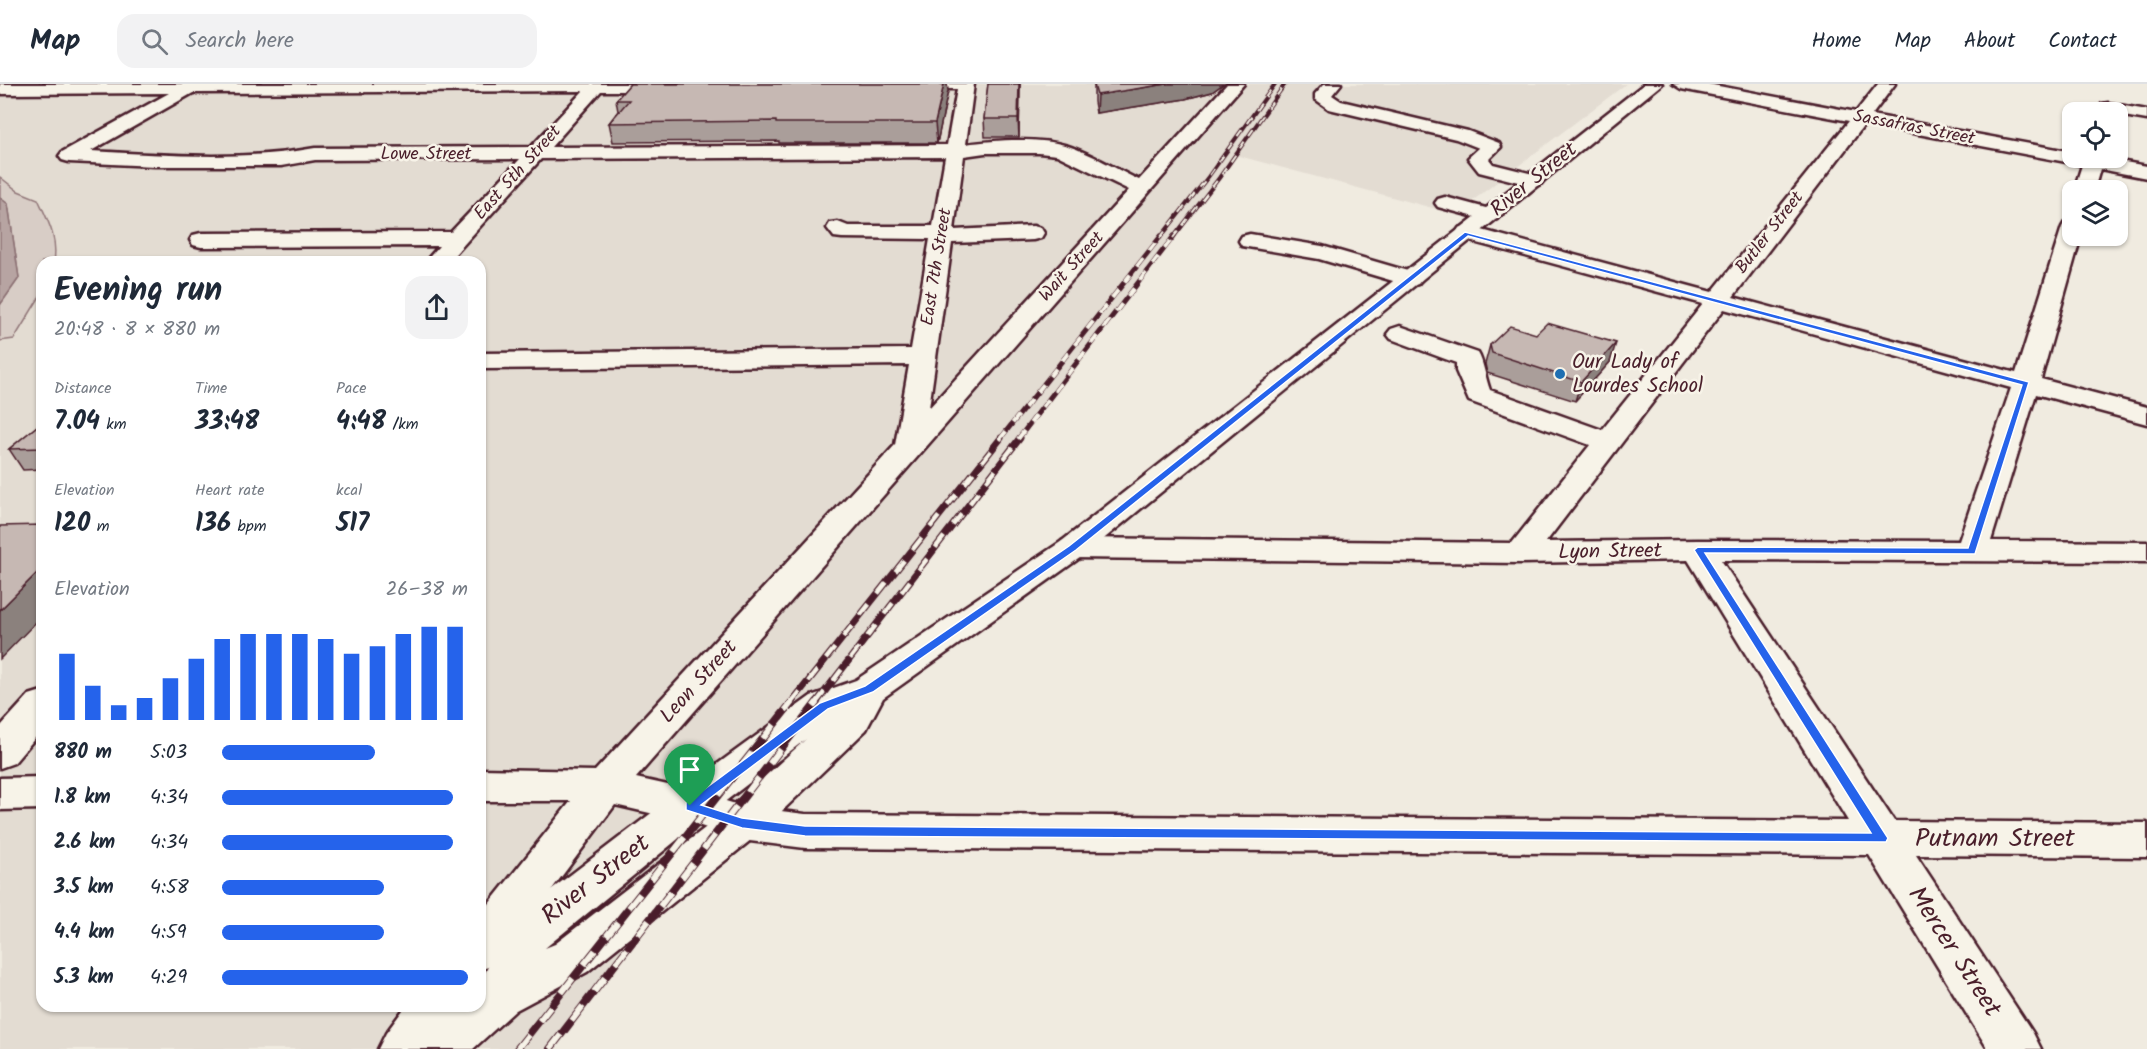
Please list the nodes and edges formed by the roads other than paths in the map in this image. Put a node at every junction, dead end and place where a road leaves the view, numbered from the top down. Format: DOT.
graph roads {
  1 [pos="965,84"];
  2 [pos="1236,84"];
  3 [pos="1334,84"];
  4 [pos="1654,84"];
  5 [pos="1681,84"];
  6 [pos="1887,84"];
  7 [pos="598,85"];
  8 [pos="882,85"];
  9 [pos="692,86"];
  10 [pos="194,87"];
  11 [pos="0,89"];
  12 [pos="2128,109"];
  13 [pos="2147,115"];
  14 [pos="1861,118"];
  15 [pos="537,153"];
  16 [pos="2062,154"];
  17 [pos="947,164"];
  18 [pos="2128,167"];
  19 [pos="2147,172"];
  20 [pos="1534,180"];
  21 [pos="1142,189"];
  22 [pos="1444,203"];
  23 [pos="1490,215"];
  24 [pos="838,228"];
  25 [pos="1034,233"];
  26 [pos="1467,233"];
  27 [pos="942,235"];
  28 [pos="458,239"];
  29 [pos="201,240"];
  30 [pos="1250,241"];
  31 [pos="2067,246"];
  32 [pos="442,256"];
  33 [pos="1410,279"];
  34 [pos="1718,301"];
  35 [pos="1400,334"];
  36 [pos="923,357"];
  37 [pos="486,361"];
  38 [pos="2026,384"];
  39 [pos="2147,416"];
  40 [pos="1608,442"];
  41 [pos="908,451"];
  42 [pos="1072,548"];
  43 [pos="1698,550"];
  44 [pos="1972,551"];
  45 [pos="2147,552"];
  46 [pos="1521,553"];
  47 [pos="869,689"];
  48 [pos="36,712"];
  49 [pos="0,753"];
  50 [pos="486,785"];
  51 [pos="605,787"];
  52 [pos="36,793"];
  53 [pos="0,794"];
  54 [pos="690,806"];
  55 [pos="742,823"];
  56 [pos="1881,838"];
  57 [pos="2147,840"];
  58 [pos="486,942"];
  59 [pos="499,995"];
  60 [pos="486,1006"];
  61 [pos="432,1012"];
  62 [pos="479,1012"];
  63 [pos="404,1049"];
  64 [pos="437,1049"];
  65 [pos="2016,1049"];
  1 -- 8 [label="street"];
  1 -- 17 [label="street, East 7th Street"];
  2 -- 21 [label="street, Wait Street"];
  3 -- 20 [label="street"];
  4 -- 20 [label="street, River Street"];
  5 -- 14 [label="street, Sassafras Street"];
  6 -- 14 [label="street, Butler Street"];
  7 -- 9 [label="street"];
  7 -- 10 [label="street"];
  7 -- 15 [label="street, East 5th Street"];
  10 -- 11 [label="street"];
  10 -- 15 [label="street, Lowe Street"];
  12 -- 13 [label="street"];
  14 -- 16 [label="street, Sassafras Street"];
  14 -- 34 [label="street, Butler Street"];
  15 -- 17 [label="street, Lowe Street"];
  15 -- 28 [label="street, East 5th Street"];
  17 -- 21 [label="street, Lowe Street"];
  17 -- 27 [label="street, East 7th Street"];
  18 -- 19 [label="street, Sassafras Street"];
  20 -- 23 [label="street, River Street"];
  21 -- 41 [label="street, Wait Street"];
  22 -- 23 [label="street"];
  23 -- 26 [label="street, River Street"];
  24 -- 27 [label="street"];
  25 -- 27 [label="street"];
  26 -- 33 [label="street, River Street"];
  26 -- 34 [label="street"];
  27 -- 36 [label="street, East 7th Street"];
  28 -- 29 [label="street"];
  28 -- 32 [label="street, East 5th Street"];
  30 -- 33 [label="street"];
  31 -- 38 [label="street"];
  33 -- 42 [label="street, River Street"];
  34 -- 38 [label="street"];
  34 -- 40 [label="street, Butler Street"];
  35 -- 40 [label="street"];
  36 -- 37 [label="street"];
  36 -- 41 [label="street, East 7th Street"];
  38 -- 39 [label="street"];
  38 -- 44 [label="street"];
  40 -- 46 [label="street, Butler Street"];
  41 -- 51 [label="street, Leon Street"];
  42 -- 46 [label="street, Lyon Street"];
  42 -- 47 [label="street, River Street"];
  43 -- 44 [label="street, Lyon Street"];
  43 -- 46 [label="street, Lyon Street"];
  43 -- 56 [label="street, Mercer Street"];
  44 -- 45 [label="street, Lyon Street"];
  47 -- 54 [label="street, River Street"];
  47 -- 55 [label="street, River Street"];
  48 -- 49 [label="street"];
  50 -- 51 [label="street, Putnam Street"];
  51 -- 54 [label="street, Putnam Street"];
  51 -- 58 [label="street, Leon Street"];
  52 -- 53 [label="street"];
  54 -- 55 [label="street, Putnam Street"];
  54 -- 59 [label="street, River Street"];
  55 -- 56 [label="street, Putnam Street"];
  55 -- 59 [label="street, River Street"];
  56 -- 57 [label="street, Putnam Street"];
  56 -- 65 [label="street, Mercer Street"];
  59 -- 60 [label="street, River Street"];
  61 -- 63 [label="street"];
  62 -- 64 [label="street, River Street"];
}
